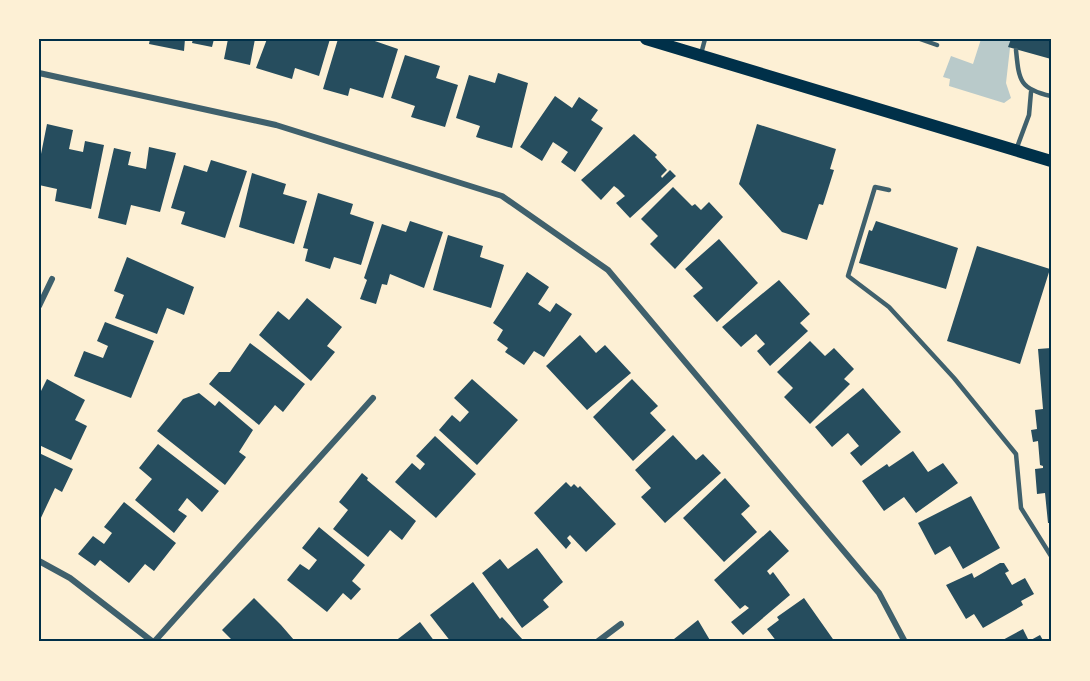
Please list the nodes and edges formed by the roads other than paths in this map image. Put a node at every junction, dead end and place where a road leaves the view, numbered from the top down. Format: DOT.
graph roads {
  1 [pos="646,39"];
  2 [pos="705,39"];
  3 [pos="920,39"];
  4 [pos="937,45"];
  5 [pos="1016,50"];
  6 [pos="700,55"];
  7 [pos="39,73"];
  8 [pos="1031,92"];
  9 [pos="1051,96"];
  10 [pos="1016,150"];
  11 [pos="1051,161"];
  12 [pos="889,190"];
  13 [pos="52,279"];
  14 [pos="39,306"];
  15 [pos="373,398"];
  16 [pos="1051,556"];
  17 [pos="39,561"];
  18 [pos="621,624"];
  19 [pos="153,642"];
  20 [pos="597,642"];
  21 [pos="905,642"];
  1 -- 6 [label="main road"];
  2 -- 6 [label="lane"];
  3 -- 4 [label="lane"];
  5 -- 8 [label="lane"];
  6 -- 10 [label="main road"];
  7 -- 21 [label="street"];
  8 -- 9 [label="lane"];
  8 -- 10 [label="lane"];
  10 -- 11 [label="main road"];
  12 -- 16 [label="lane"];
  13 -- 14 [label="street"];
  15 -- 19 [label="street"];
  17 -- 19 [label="street"];
  18 -- 20 [label="street"];
}
